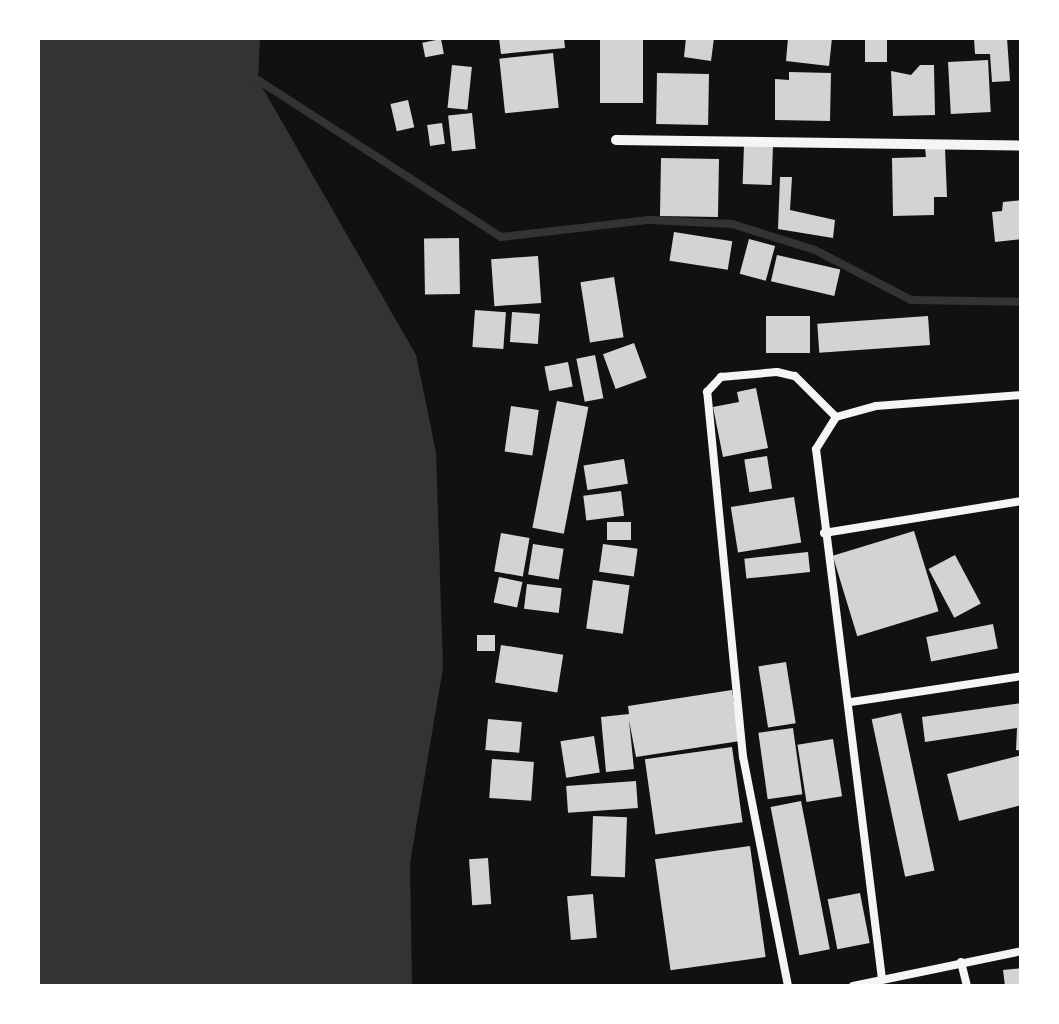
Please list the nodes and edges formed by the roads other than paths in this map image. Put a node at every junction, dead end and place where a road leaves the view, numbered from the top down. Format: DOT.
graph roads {
  1 [pos="616,140"];
  2 [pos="1022,146"];
  3 [pos="1022,395"];
  4 [pos="836,417"];
  5 [pos="1022,501"];
  6 [pos="824,533"];
  7 [pos="1022,676"];
  8 [pos="850,702"];
  9 [pos="1022,952"];
  10 [pos="961,962"];
  11 [pos="882,979"];
  12 [pos="788,986"];
  13 [pos="853,986"];
  14 [pos="967,986"];
  1 -- 2 [label="street"];
  3 -- 4 [label="lane"];
  4 -- 6 [label="lane"];
  4 -- 12 [label="lane"];
  5 -- 6 [label="lane"];
  6 -- 8 [label="lane"];
  7 -- 8 [label="lane"];
  8 -- 11 [label="lane"];
  9 -- 10 [label="lane"];
  10 -- 11 [label="lane"];
  10 -- 14 [label="lane"];
  11 -- 13 [label="lane"];
}
